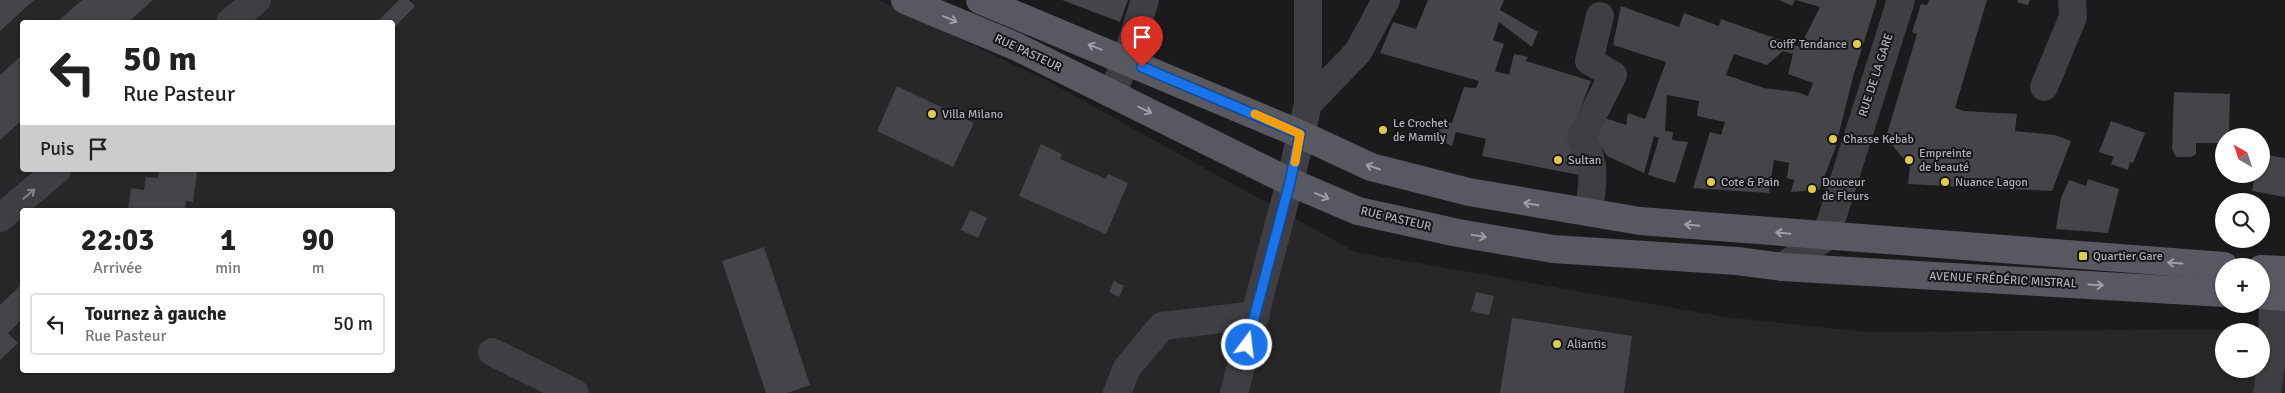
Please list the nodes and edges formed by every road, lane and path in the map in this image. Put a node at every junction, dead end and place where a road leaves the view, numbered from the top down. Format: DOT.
graph roads {
  1 [pos="257,0"];
  2 [pos="905,0"];
  3 [pos="980,0"];
  4 [pos="1145,0"];
  5 [pos="1308,0"];
  6 [pos="1386,0"];
  7 [pos="1901,0"];
  8 [pos="2072,0"];
  9 [pos="1600,16"];
  10 [pos="232,20"];
  11 [pos="1126,60"];
  12 [pos="2044,87"];
  13 [pos="1112,94"];
  14 [pos="1308,104"];
  15 [pos="1300,134"];
  16 [pos="55,172"];
  17 [pos="1290,182"];
  18 [pos="1589,212"];
  19 [pos="0,218"];
  20 [pos="1815,244"];
  21 [pos="2215,265"];
  22 [pos="1782,267"];
  23 [pos="2270,269"];
  24 [pos="2285,270"];
  25 [pos="2215,292"];
  26 [pos="2276,293"];
  27 [pos="1256,314"];
  28 [pos="492,352"];
  29 [pos="2278,367"];
  30 [pos="575,393"];
  31 [pos="1117,393"];
  32 [pos="1234,393"];
  33 [pos="2267,393"];
  1 -- 10 [label="street"];
  2 -- 13 [label="main road, RUE PASTEUR, one-way"];
  11 -- 3 [label="main road, one-way"];
  4 -- 11 [label="street"];
  5 -- 14 [label="street"];
  6 -- 14 [label="street"];
  7 -- 20 [label="street, RUE DE LA GARE"];
  8 -- 12 [label="street"];
  9 -- 18 [label="street"];
  11 -- 13 [label="street"];
  11 -- 15 [label="main road"];
  13 -- 17 [label="main road, RUE PASTEUR, one-way"];
  14 -- 15 [label="street"];
  15 -- 17 [label="street"];
  18 -- 15 [label="main road, one-way"];
  19 -- 16 [label="street, one-way"];
  17 -- 22 [label="main road, RUE PASTEUR, one-way"];
  17 -- 27 [label="street"];
  20 -- 18 [label="main road, one-way"];
  21 -- 20 [label="main road, one-way"];
  20 -- 22 [label="street"];
  22 -- 25 [label="main road, AVENUE FRÉDÉRIC MISTRAL, one-way"];
  23 -- 24 [label="main road"];
  26 -- 29 [label="street"];
  27 -- 31 [label="street"];
  27 -- 32 [label="street"];
  28 -- 30 [label="street"];
  29 -- 33 [label="street"];
}
